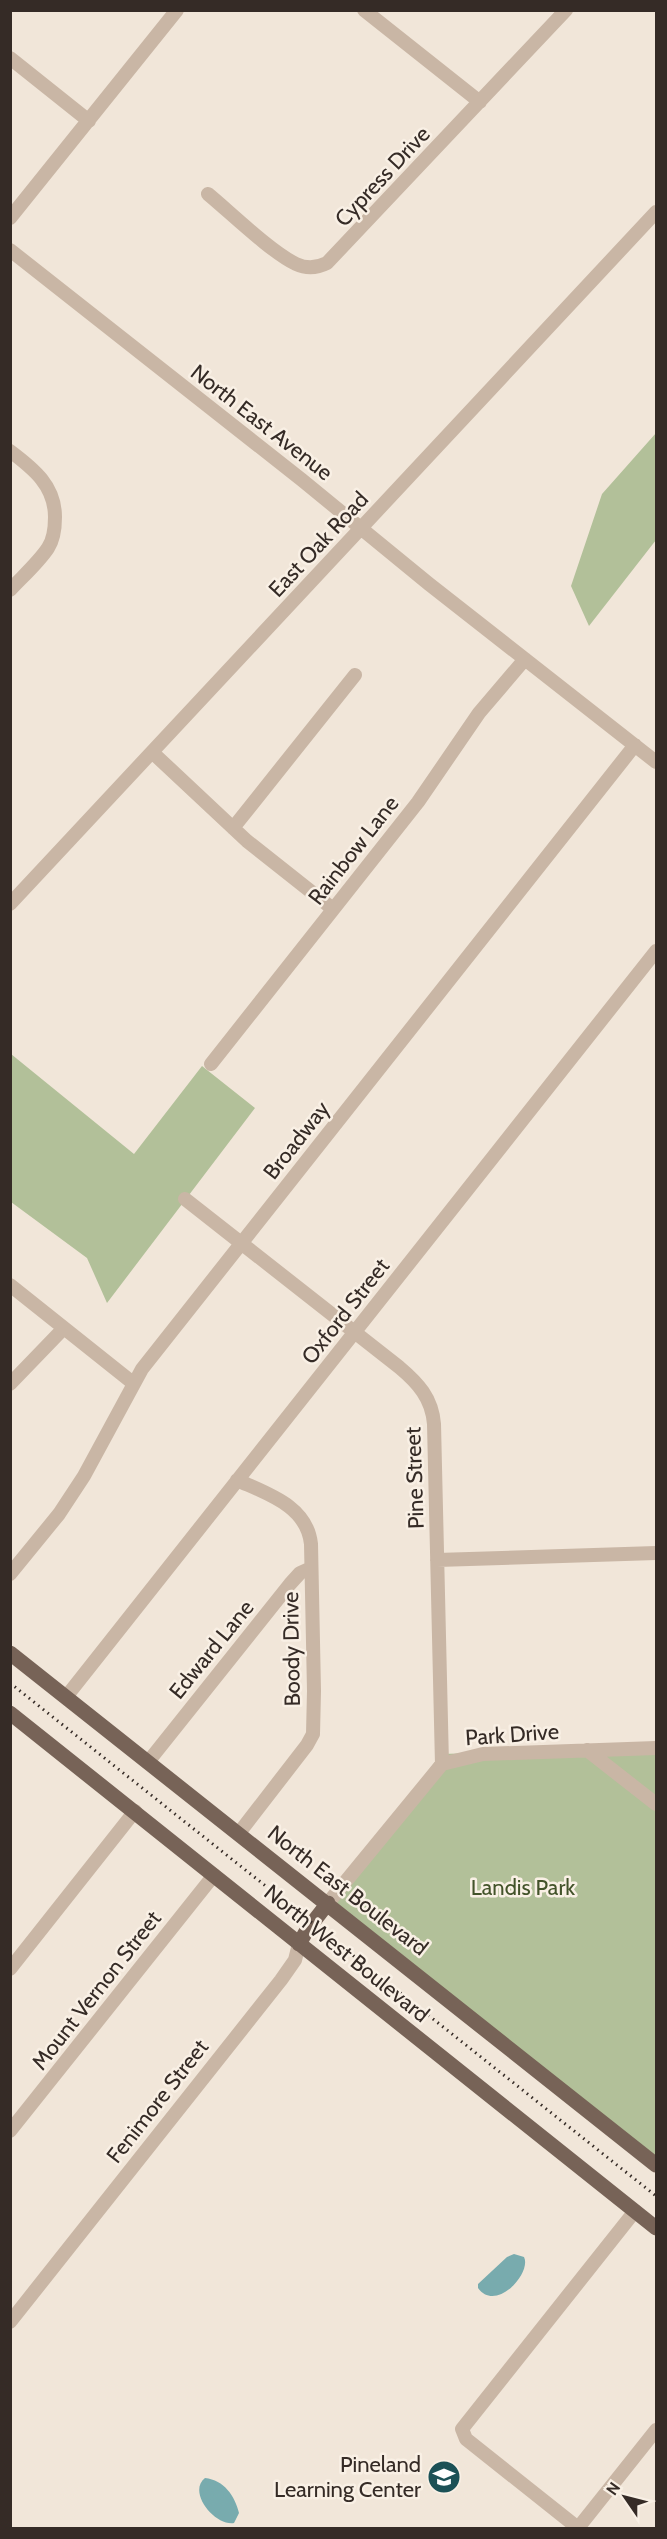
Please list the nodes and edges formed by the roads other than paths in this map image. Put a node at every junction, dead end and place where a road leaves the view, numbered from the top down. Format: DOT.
graph roads {
  1 [pos="177,10"];
  2 [pos="364,10"];
  3 [pos="566,10"];
  4 [pos="10,58"];
  5 [pos="480,102"];
  6 [pos="89,121"];
  7 [pos="208,194"];
  8 [pos="657,212"];
  9 [pos="10,218"];
  10 [pos="10,250"];
  11 [pos="10,451"];
  12 [pos="361,528"];
  13 [pos="10,590"];
  14 [pos="525,659"];
  15 [pos="355,675"];
  16 [pos="635,744"];
  17 [pos="152,752"];
  18 [pos="657,762"];
  19 [pos="234,828"];
  20 [pos="10,904"];
  21 [pos="333,909"];
  22 [pos="657,951"];
  23 [pos="211,1064"];
  24 [pos="185,1198"];
  25 [pos="242,1244"];
  26 [pos="10,1286"];
  27 [pos="64,1328"];
  28 [pos="354,1332"];
  29 [pos="133,1383"];
  30 [pos="10,1384"];
  31 [pos="237,1480"];
  32 [pos="657,1552"];
  33 [pos="437,1560"];
  34 [pos="311,1568"];
  35 [pos="10,1575"];
  36 [pos="10,1653"];
  37 [pos="66,1697"];
  38 [pos="10,1713"];
  39 [pos="657,1748"];
  40 [pos="587,1750"];
  41 [pos="148,1762"];
  42 [pos="442,1764"];
  43 [pos="657,1804"];
  44 [pos="135,1811"];
  45 [pos="239,1833"];
  46 [pos="214,1875"];
  47 [pos="328,1903"];
  48 [pos="299,1944"];
  49 [pos="10,1969"];
  50 [pos="10,2131"];
  51 [pos="657,2165"];
  52 [pos="635,2211"];
  53 [pos="657,2228"];
  54 [pos="10,2322"];
  55 [pos="657,2430"];
  56 [pos="578,2529"];
  1 -- 6 [label="street"];
  2 -- 5 [label="street"];
  3 -- 5 [label="street, Cypress Drive"];
  4 -- 6 [label="street"];
  5 -- 7 [label="street, Cypress Drive"];
  6 -- 9 [label="street"];
  8 -- 12 [label="street, East Oak Road"];
  10 -- 12 [label="street, North East Avenue"];
  11 -- 13 [label="street"];
  12 -- 14 [label="street, North East Avenue"];
  12 -- 17 [label="street, East Oak Road"];
  14 -- 16 [label="street, North East Avenue"];
  14 -- 21 [label="street, Rainbow Lane"];
  15 -- 19 [label="street"];
  16 -- 18 [label="street, North East Avenue"];
  16 -- 25 [label="street, Broadway"];
  17 -- 19 [label="street"];
  17 -- 20 [label="street, East Oak Road"];
  19 -- 21 [label="street"];
  21 -- 23 [label="street, Rainbow Lane"];
  22 -- 28 [label="street, Oxford Street"];
  24 -- 25 [label="street, Pine Street"];
  25 -- 28 [label="street, Pine Street"];
  25 -- 29 [label="street, Broadway"];
  26 -- 27 [label="street"];
  27 -- 29 [label="street"];
  27 -- 30 [label="street"];
  28 -- 31 [label="street, Oxford Street"];
  28 -- 33 [label="street, Pine Street"];
  29 -- 35 [label="street, Broadway"];
  31 -- 34 [label="street, Boody Drive"];
  31 -- 37 [label="street, Oxford Street"];
  32 -- 33 [label="street"];
  33 -- 42 [label="street, Pine Street"];
  34 -- 41 [label="street, Edward Lane"];
  34 -- 45 [label="street, Boody Drive"];
  36 -- 37 [label="main road, North East Boulevard"];
  37 -- 41 [label="main road, North East Boulevard"];
  38 -- 44 [label="main road, North West Boulevard"];
  39 -- 40 [label="street, Park Drive"];
  40 -- 42 [label="street, Park Drive"];
  40 -- 43 [label="street"];
  41 -- 45 [label="main road, North East Boulevard"];
  42 -- 47 [label="street, Park Drive"];
  44 -- 46 [label="main road, North West Boulevard"];
  44 -- 49 [label="street"];
  45 -- 47 [label="main road, North East Boulevard"];
  46 -- 48 [label="main road, North West Boulevard"];
  46 -- 50 [label="street, Mount Vernon Street"];
  47 -- 48 [label="main road, Fenimore Street"];
  47 -- 51 [label="main road, North East Boulevard"];
  48 -- 52 [label="main road, North West Boulevard"];
  48 -- 54 [label="street, Fenimore Street"];
  52 -- 53 [label="main road, North West Boulevard"];
  52 -- 56 [label="street"];
  55 -- 56 [label="street"];
}
